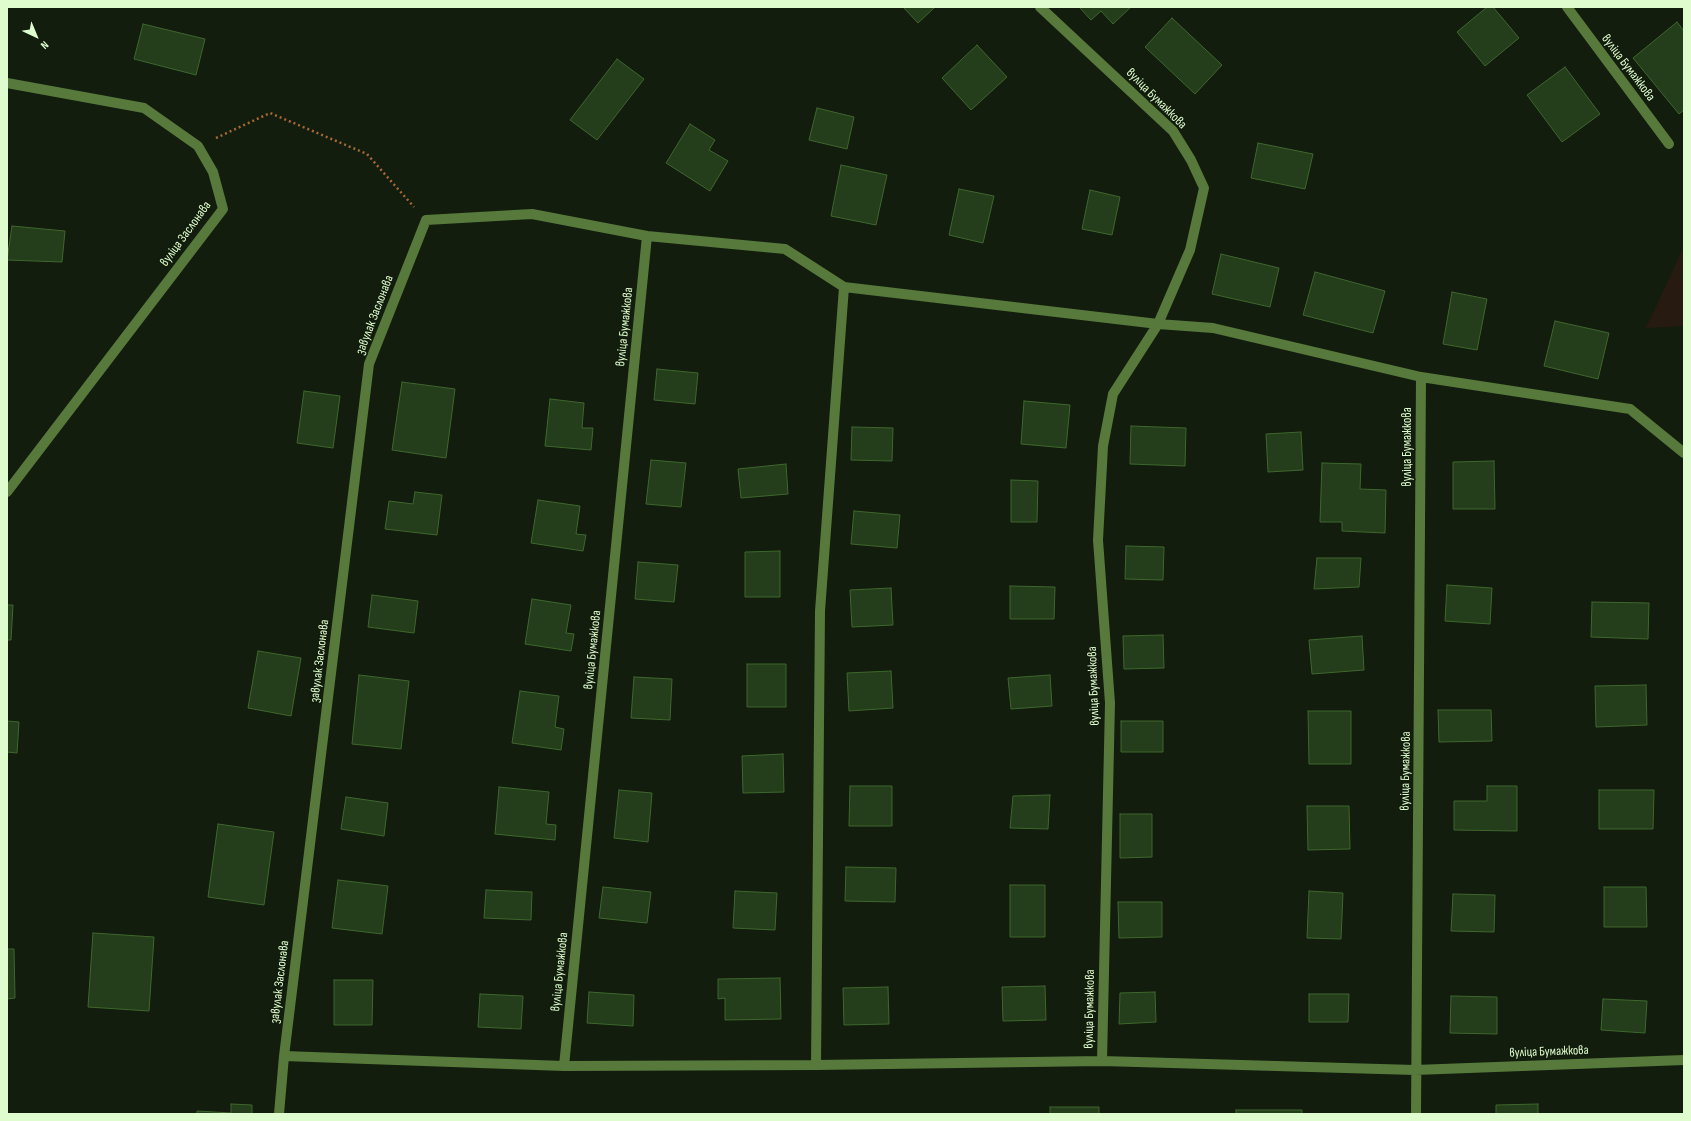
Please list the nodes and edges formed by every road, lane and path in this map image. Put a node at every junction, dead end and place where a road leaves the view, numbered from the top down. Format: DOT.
graph roads {
  1 [pos="1040,7"];
  2 [pos="1567,7"];
  3 [pos="7,83"];
  4 [pos="1669,144"];
  5 [pos="198,146"];
  6 [pos="426,220"];
  7 [pos="647,236"];
  8 [pos="844,287"];
  9 [pos="1158,324"];
  10 [pos="1422,376"];
  11 [pos="1684,453"];
  12 [pos="7,492"];
  13 [pos="284,1056"];
  14 [pos="1684,1060"];
  15 [pos="1102,1061"];
  16 [pos="816,1065"];
  17 [pos="564,1066"];
  18 [pos="1415,1070"];
  19 [pos="278,1114"];
  20 [pos="1416,1114"];
  1 -- 9 [label="street, вуліца Бумажкова"];
  2 -- 4 [label="street, вуліца Бумажкова"];
  3 -- 5 [label="street, вуліца Заслонава"];
  5 -- 6 [label="path"];
  5 -- 12 [label="street, вуліца Заслонава"];
  6 -- 7 [label="street"];
  6 -- 13 [label="street, завулак Заслонава"];
  7 -- 8 [label="street"];
  7 -- 17 [label="street, вуліца Бумажкова"];
  8 -- 9 [label="street"];
  8 -- 16 [label="street"];
  9 -- 10 [label="street"];
  9 -- 15 [label="street, вуліца Бумажкова"];
  10 -- 11 [label="street"];
  10 -- 18 [label="street, вуліца Бумажкова"];
  13 -- 17 [label="street, вуліца Бумажкова"];
  13 -- 19 [label="street, завулак Заслонава"];
  14 -- 18 [label="street, вуліца Бумажкова"];
  15 -- 16 [label="street, вуліца Бумажкова"];
  15 -- 18 [label="street, вуліца Бумажкова"];
  16 -- 17 [label="street, вуліца Бумажкова"];
  18 -- 20 [label="street"];
}
